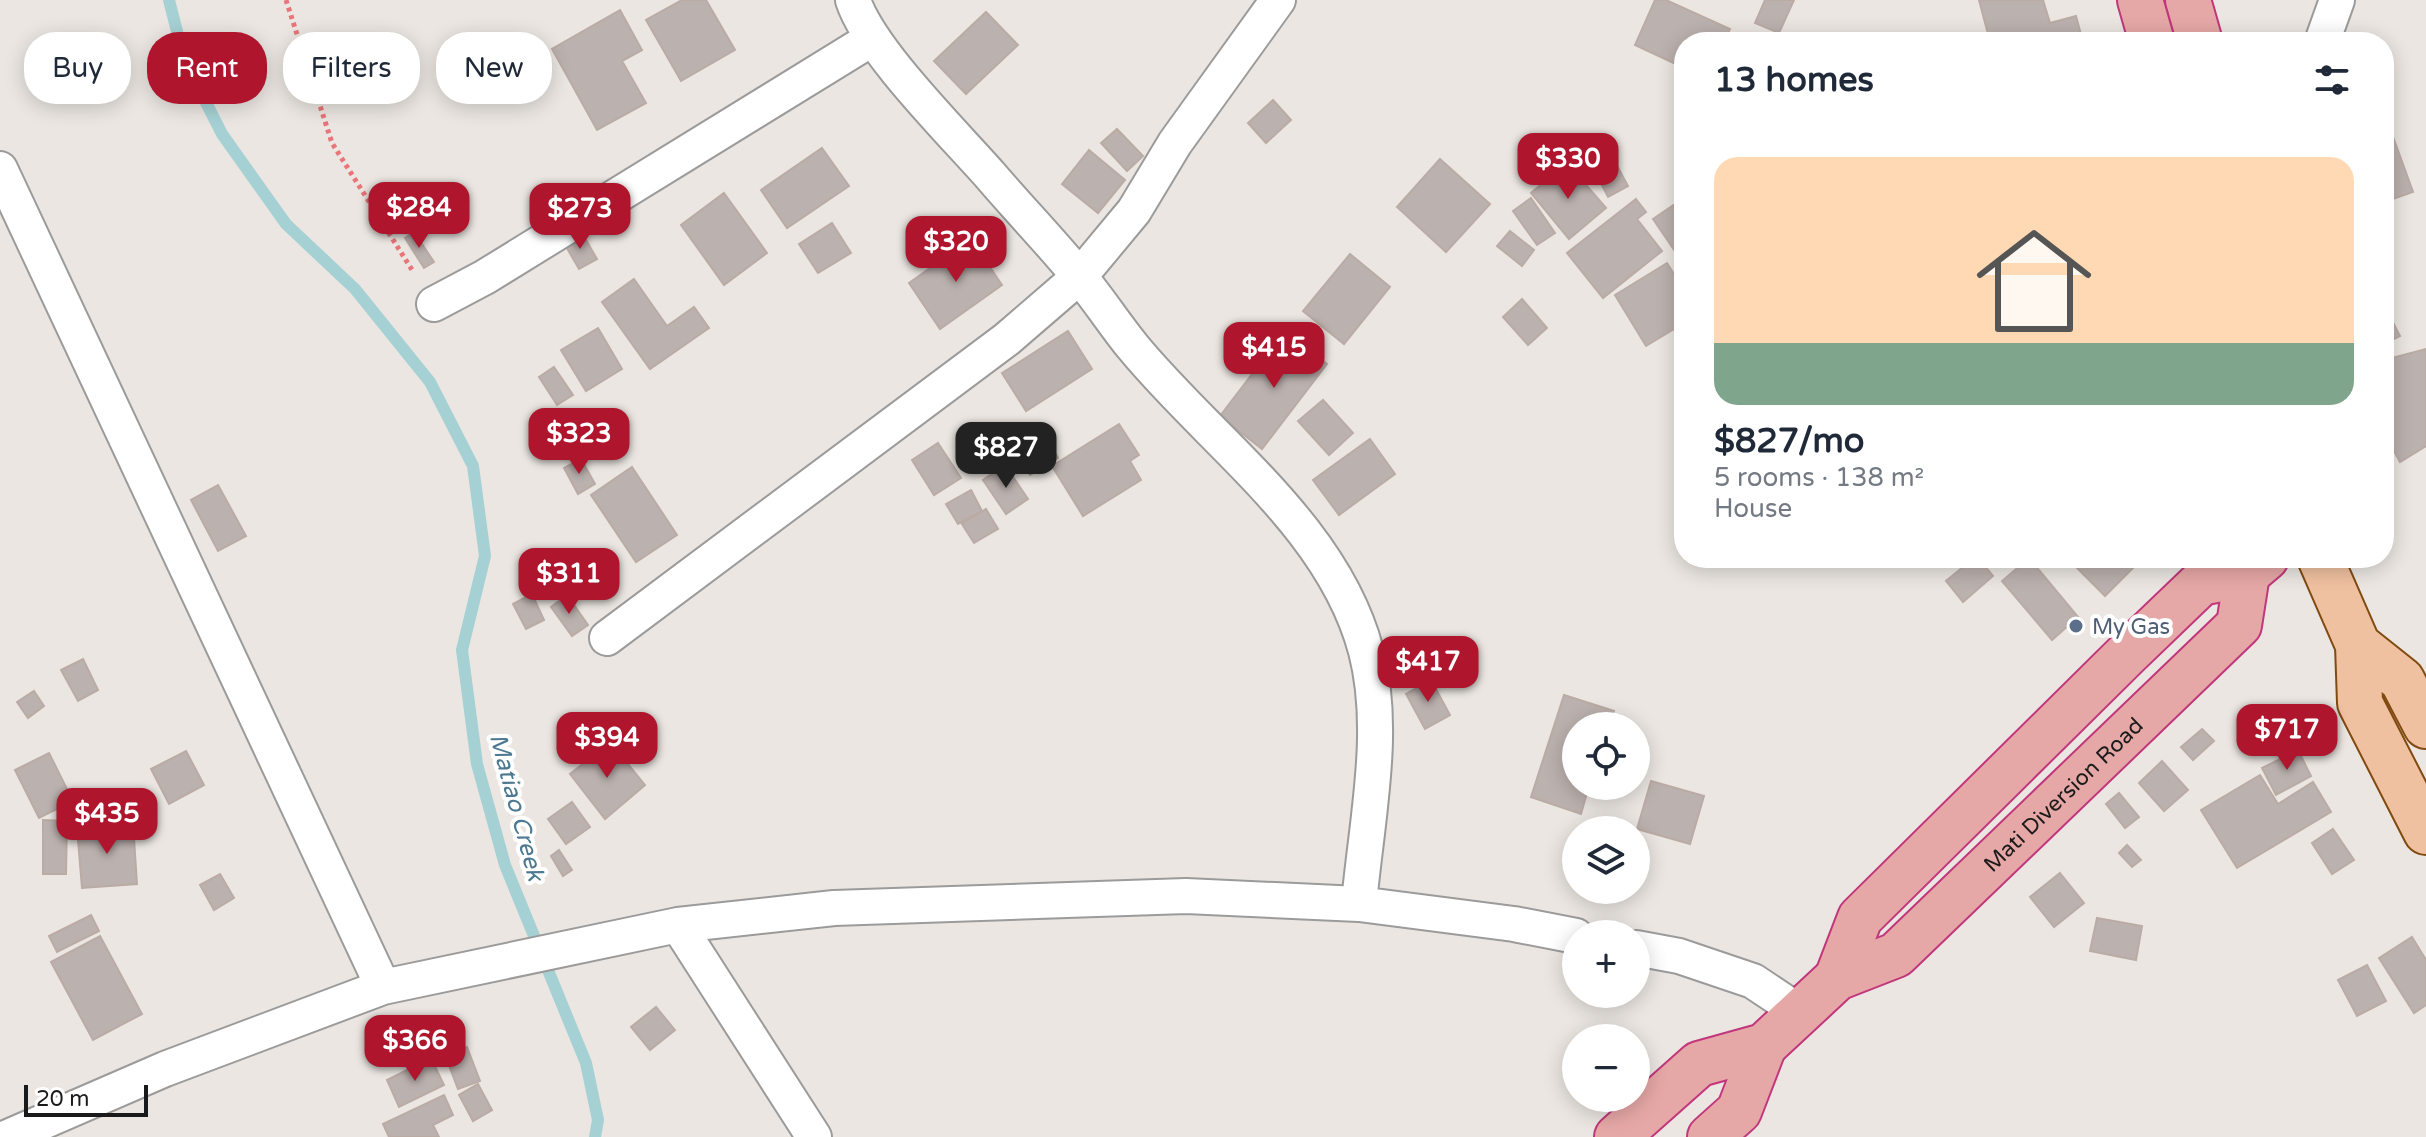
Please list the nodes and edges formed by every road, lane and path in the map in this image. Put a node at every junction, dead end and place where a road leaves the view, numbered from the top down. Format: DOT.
graph roads {
  1 [pos="286,0"];
  2 [pos="853,0"];
  3 [pos="1278,0"];
  4 [pos="2140,0"];
  5 [pos="2188,0"];
  6 [pos="2337,0"];
  7 [pos="2149,32"];
  8 [pos="2197,32"];
  9 [pos="2326,32"];
  10 [pos="873,38"];
  11 [pos="0,169"];
  12 [pos="1080,276"];
  13 [pos="434,304"];
  14 [pos="2250,568"];
  15 [pos="2324,568"];
  16 [pos="607,638"];
  17 [pos="2358,645"];
  18 [pos="2426,726"];
  19 [pos="2426,832"];
  20 [pos="1359,904"];
  21 [pos="678,925"];
  22 [pos="1562,933"];
  23 [pos="1650,951"];
  24 [pos="383,987"];
  25 [pos="1801,1013"];
  26 [pos="1764,1046"];
  27 [pos="8,1137"];
  28 [pos="814,1137"];
  29 [pos="1617,1137"];
  30 [pos="1710,1137"];
  1 -- 13 [label="path"];
  2 -- 10 [label="street"];
  3 -- 12 [label="street"];
  4 -- 7 [label="highway"];
  5 -- 8 [label="highway"];
  6 -- 9 [label="street"];
  10 -- 12 [label="street"];
  10 -- 13 [label="street"];
  11 -- 24 [label="street"];
  12 -- 16 [label="street"];
  12 -- 20 [label="street"];
  14 -- 25 [label="highway"];
  15 -- 17 [label="main road"];
  17 -- 18 [label="main road"];
  17 -- 19 [label="main road"];
  20 -- 21 [label="street"];
  20 -- 22 [label="street"];
  21 -- 24 [label="street"];
  21 -- 28 [label="street"];
  23 -- 25 [label="street"];
  24 -- 27 [label="street"];
  25 -- 26 [label="highway"];
  26 -- 29 [label="highway"];
  26 -- 30 [label="highway"];
}
